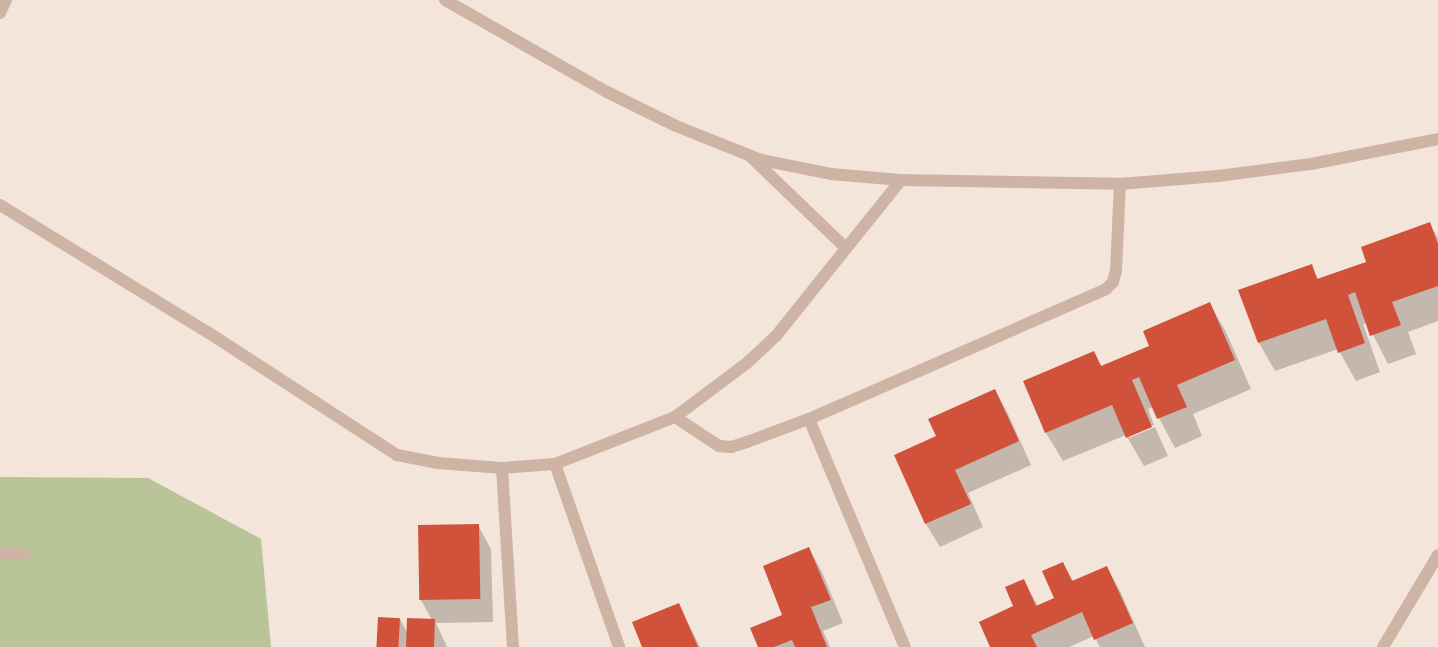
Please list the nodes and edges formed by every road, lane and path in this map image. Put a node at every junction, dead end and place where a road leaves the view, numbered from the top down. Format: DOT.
graph roads {
  1 [pos="6,0"];
  2 [pos="445,0"];
  3 [pos="0,13"];
  4 [pos="1438,139"];
  5 [pos="748,155"];
  6 [pos="901,180"];
  7 [pos="1120,184"];
  8 [pos="0,205"];
  9 [pos="846,248"];
  10 [pos="675,417"];
  11 [pos="809,419"];
  12 [pos="554,464"];
  13 [pos="502,468"];
  14 [pos="0,554"];
  15 [pos="25,554"];
  16 [pos="1438,555"];
  17 [pos="513,647"];
  18 [pos="619,647"];
  19 [pos="905,647"];
  20 [pos="1383,647"];
  1 -- 3 [label="street"];
  2 -- 5 [label="street"];
  4 -- 7 [label="street"];
  5 -- 6 [label="street"];
  5 -- 9 [label="street"];
  6 -- 7 [label="street"];
  6 -- 9 [label="street"];
  7 -- 11 [label="street"];
  8 -- 13 [label="street"];
  9 -- 10 [label="street"];
  10 -- 11 [label="street"];
  10 -- 12 [label="street"];
  11 -- 19 [label="street"];
  12 -- 13 [label="street"];
  12 -- 18 [label="street"];
  13 -- 17 [label="street"];
  14 -- 15 [label="street"];
  16 -- 20 [label="street"];
}
